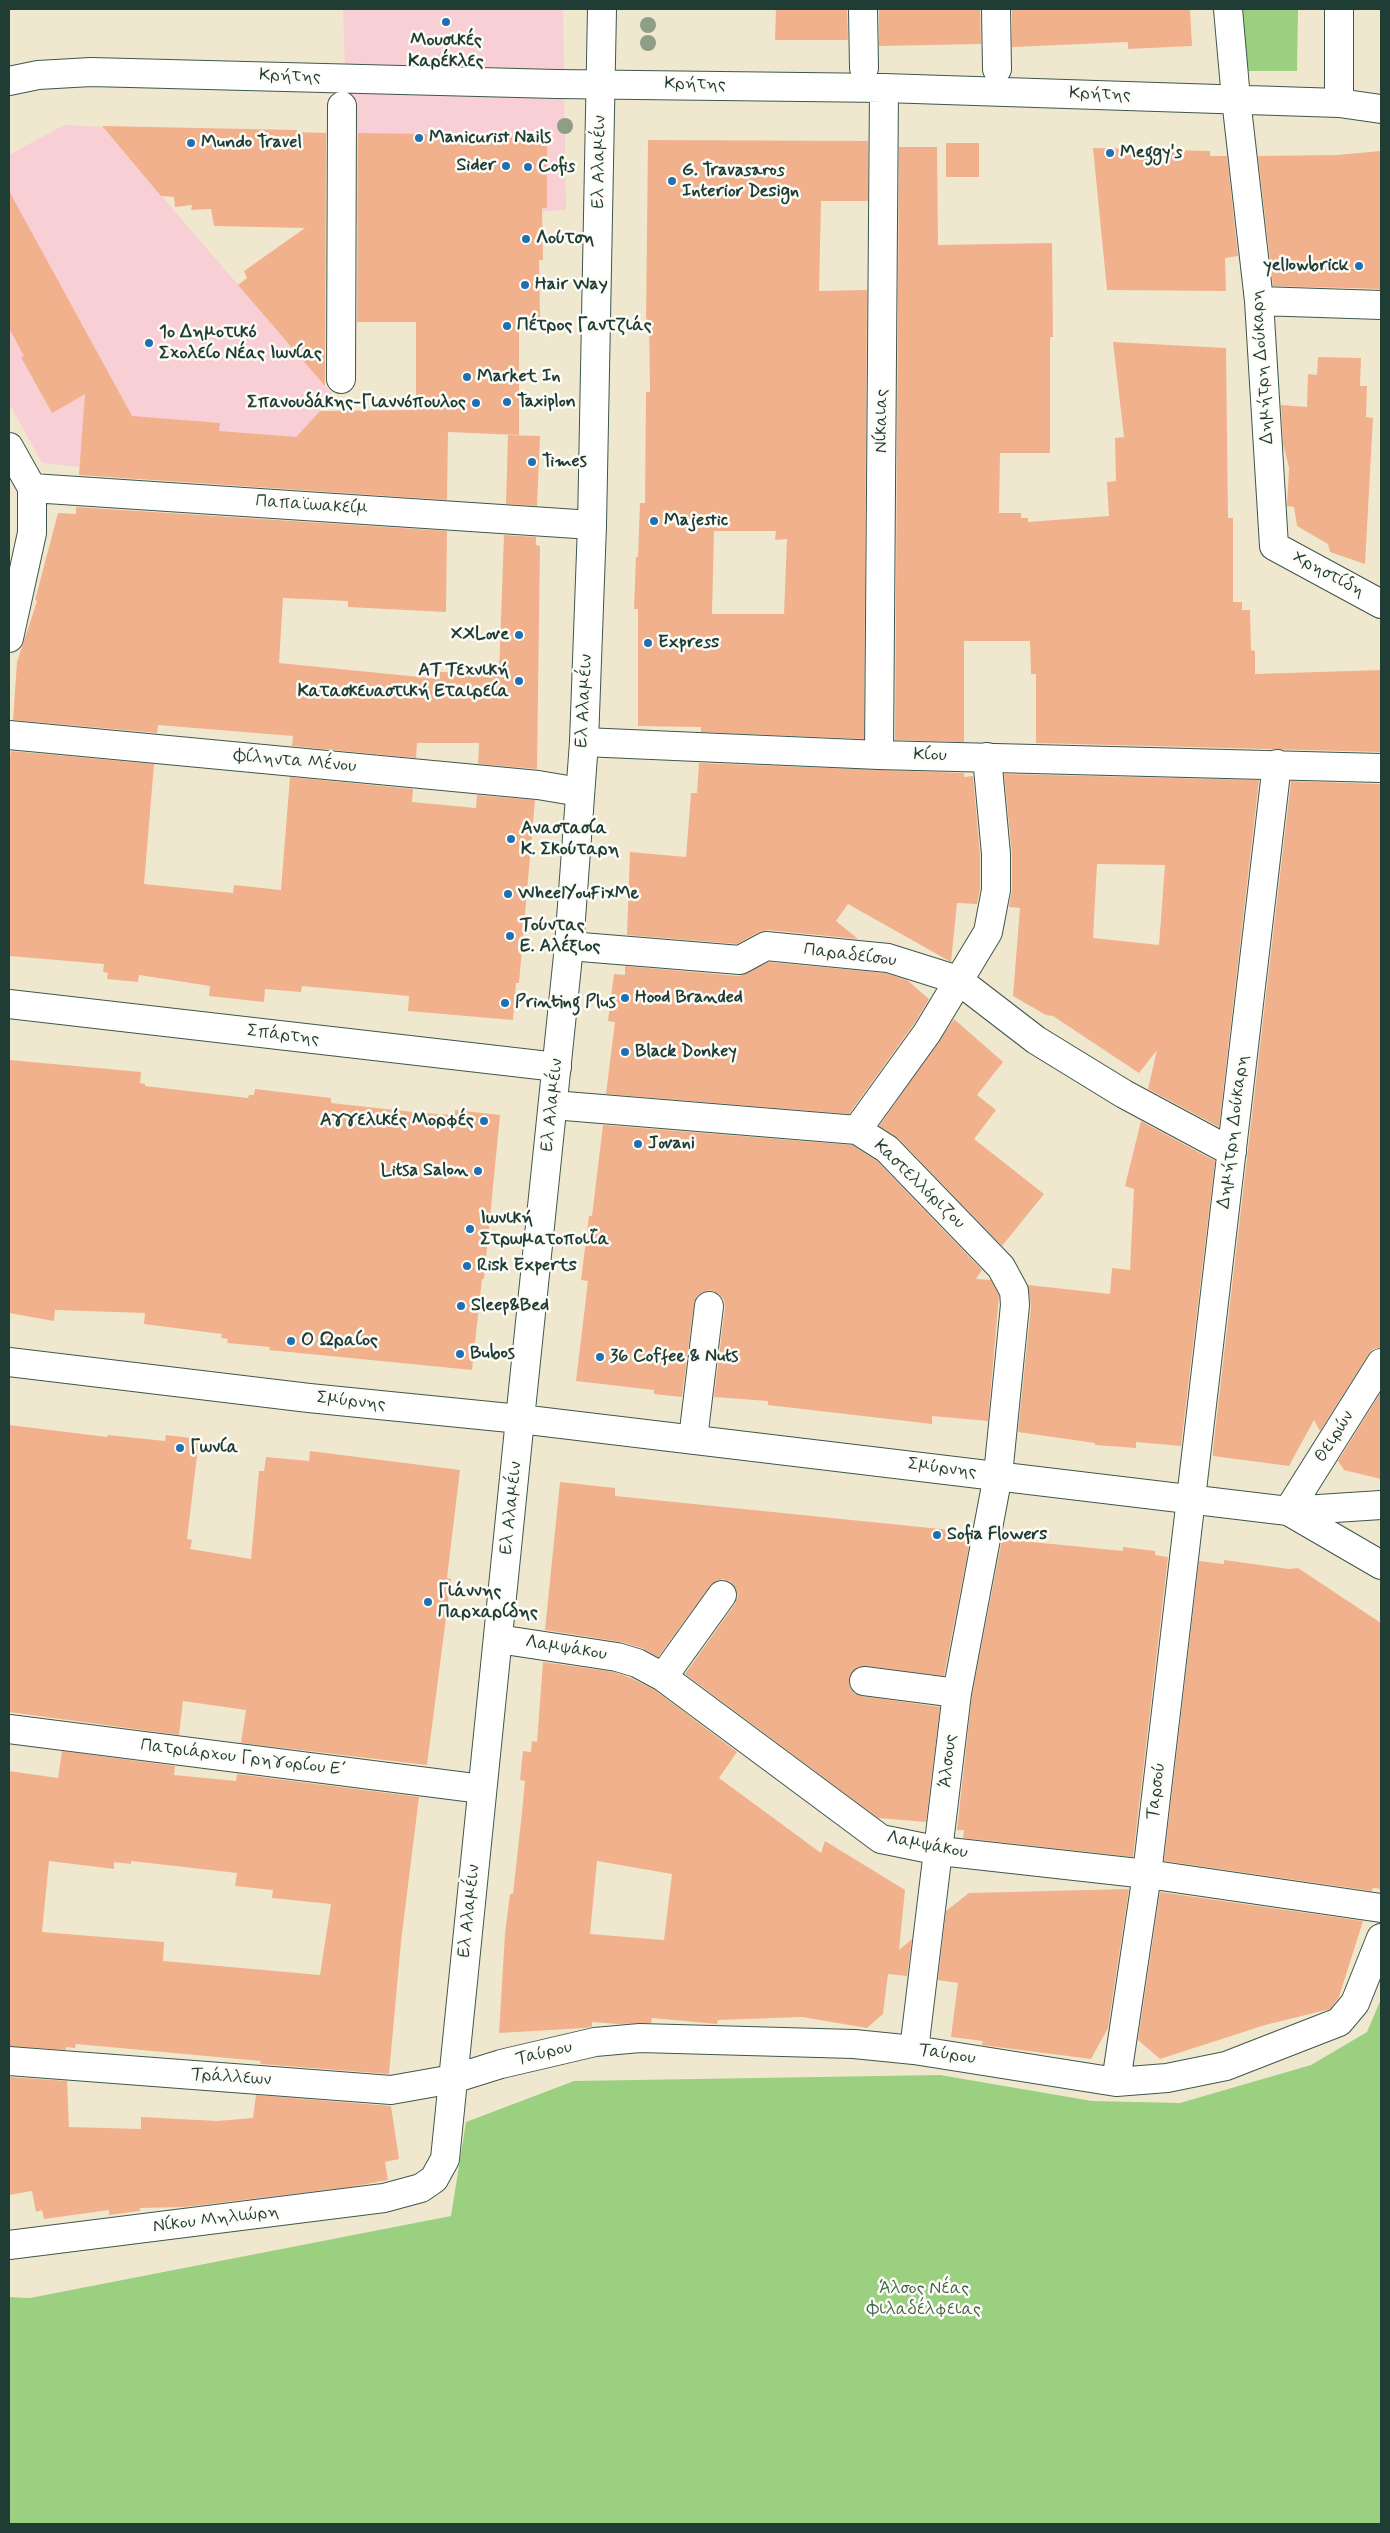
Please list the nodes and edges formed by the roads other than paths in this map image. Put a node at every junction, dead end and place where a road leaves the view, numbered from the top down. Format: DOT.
graph roads {
  1 [pos="602,9"];
  2 [pos="863,9"];
  3 [pos="996,9"];
  4 [pos="1228,9"];
  5 [pos="1339,9"];
  6 [pos="864,68"];
  7 [pos="997,69"];
  8 [pos="9,81"];
  9 [pos="600,85"];
  10 [pos="884,88"];
  11 [pos="1236,99"];
  12 [pos="1339,102"];
  13 [pos="342,106"];
  14 [pos="1381,109"];
  15 [pos="1260,301"];
  16 [pos="1381,305"];
  17 [pos="341,379"];
  18 [pos="9,447"];
  19 [pos="32,488"];
  20 [pos="592,524"];
  21 [pos="1274,546"];
  22 [pos="1381,604"];
  23 [pos="9,638"];
  24 [pos="9,735"];
  25 [pos="584,742"];
  26 [pos="879,754"];
  27 [pos="987,758"];
  28 [pos="1277,764"];
  29 [pos="1381,768"];
  30 [pos="580,792"];
  31 [pos="569,946"];
  32 [pos="958,980"];
  33 [pos="9,1004"];
  34 [pos="557,1067"];
  35 [pos="553,1105"];
  36 [pos="858,1130"];
  37 [pos="1232,1152"];
  38 [pos="709,1306"];
  39 [pos="9,1362"];
  40 [pos="1381,1363"];
  41 [pos="520,1419"];
  42 [pos="693,1439"];
  43 [pos="998,1476"];
  44 [pos="1191,1499"];
  45 [pos="1381,1505"];
  46 [pos="1288,1510"];
  47 [pos="1381,1565"];
  48 [pos="722,1595"];
  49 [pos="498,1639"];
  50 [pos="663,1677"];
  51 [pos="864,1681"];
  52 [pos="957,1693"];
  53 [pos="9,1729"];
  54 [pos="482,1789"];
  55 [pos="940,1851"];
  56 [pos="1147,1874"];
  57 [pos="1381,1908"];
  58 [pos="1381,1938"];
  59 [pos="914,2050"];
  60 [pos="9,2062"];
  61 [pos="453,2079"];
  62 [pos="1116,2082"];
  63 [pos="421,2188"];
  64 [pos="9,2246"];
  1 -- 9 [label="street, Ελ Αλαμέιν"];
  2 -- 6 [label="street"];
  3 -- 7 [label="street"];
  4 -- 11 [label="street, Δημήτρη Δούκαρη"];
  5 -- 12 [label="street"];
  8 -- 9 [label="street, Κρήτης"];
  9 -- 10 [label="street, Κρήτης"];
  9 -- 20 [label="street, Ελ Αλαμέιν"];
  10 -- 11 [label="street, Κρήτης"];
  10 -- 26 [label="street, Νίκαιας"];
  11 -- 12 [label="street, Κρήτης"];
  11 -- 15 [label="street, Δημήτρη Δούκαρη"];
  12 -- 14 [label="street, Κρήτης"];
  13 -- 17 [label="street"];
  15 -- 16 [label="street"];
  15 -- 21 [label="street, Δημήτρη Δούκαρη"];
  18 -- 19 [label="street"];
  19 -- 20 [label="street, Παπαϊωακείμ"];
  19 -- 23 [label="street"];
  20 -- 25 [label="street, Ελ Αλαμέιν"];
  21 -- 22 [label="street, Χρηστίδη"];
  24 -- 30 [label="street, Φίληντα Μένου"];
  25 -- 26 [label="street, Κίου"];
  25 -- 30 [label="street, Ελ Αλαμέιν"];
  26 -- 27 [label="street, Κίου"];
  27 -- 28 [label="street, Κίου"];
  27 -- 32 [label="street"];
  28 -- 29 [label="street, Κίου"];
  28 -- 37 [label="street, Δημήτρη Δούκαρη"];
  30 -- 31 [label="street, Ελ Αλαμέιν"];
  31 -- 32 [label="street, Παραδείσου"];
  31 -- 34 [label="street, Ελ Αλαμέιν"];
  32 -- 36 [label="street"];
  32 -- 37 [label="street, Παραδείσου"];
  33 -- 34 [label="street, Σπάρτης"];
  34 -- 35 [label="street, Ελ Αλαμέιν"];
  35 -- 36 [label="street, Καστελλόριζου"];
  35 -- 41 [label="street, Ελ Αλαμέιν"];
  36 -- 43 [label="street, Καστελλόριζου"];
  37 -- 44 [label="street, Δημήτρη Δούκαρη"];
  38 -- 42 [label="street"];
  39 -- 41 [label="street, Σμύρνης"];
  40 -- 46 [label="street, Θειρών"];
  41 -- 42 [label="street, Σμύρνης"];
  41 -- 49 [label="street, Ελ Αλαμέιν"];
  42 -- 43 [label="street, Σμύρνης"];
  43 -- 44 [label="street, Σμύρνης"];
  43 -- 52 [label="street, Άλσους"];
  44 -- 46 [label="street, Σμύρνης"];
  44 -- 56 [label="street, Ταρσού"];
  45 -- 46 [label="street"];
  46 -- 47 [label="street"];
  48 -- 50 [label="street"];
  49 -- 50 [label="street, Λαμψάκου"];
  49 -- 54 [label="street, Ελ Αλαμέιν"];
  50 -- 55 [label="street, Λαμψάκου"];
  51 -- 52 [label="street"];
  52 -- 55 [label="street, Άλσους"];
  53 -- 54 [label="street, Πατριάρχου Γρηγορίου Ε΄"];
  54 -- 61 [label="street, Ελ Αλαμέιν"];
  55 -- 56 [label="street, Λαμψάκου"];
  55 -- 59 [label="street, Άλσους"];
  56 -- 57 [label="street, Λαμψάκου"];
  56 -- 62 [label="street, Ταρσού"];
  58 -- 62 [label="street, Ταύρου"];
  59 -- 61 [label="street, Ταύρου"];
  59 -- 62 [label="street, Ταύρου"];
  60 -- 61 [label="street, Τράλλεων"];
  61 -- 63 [label="street, Ελ Αλαμέιν"];
  63 -- 64 [label="street, Νίκου Μηλιώρη"];
}
